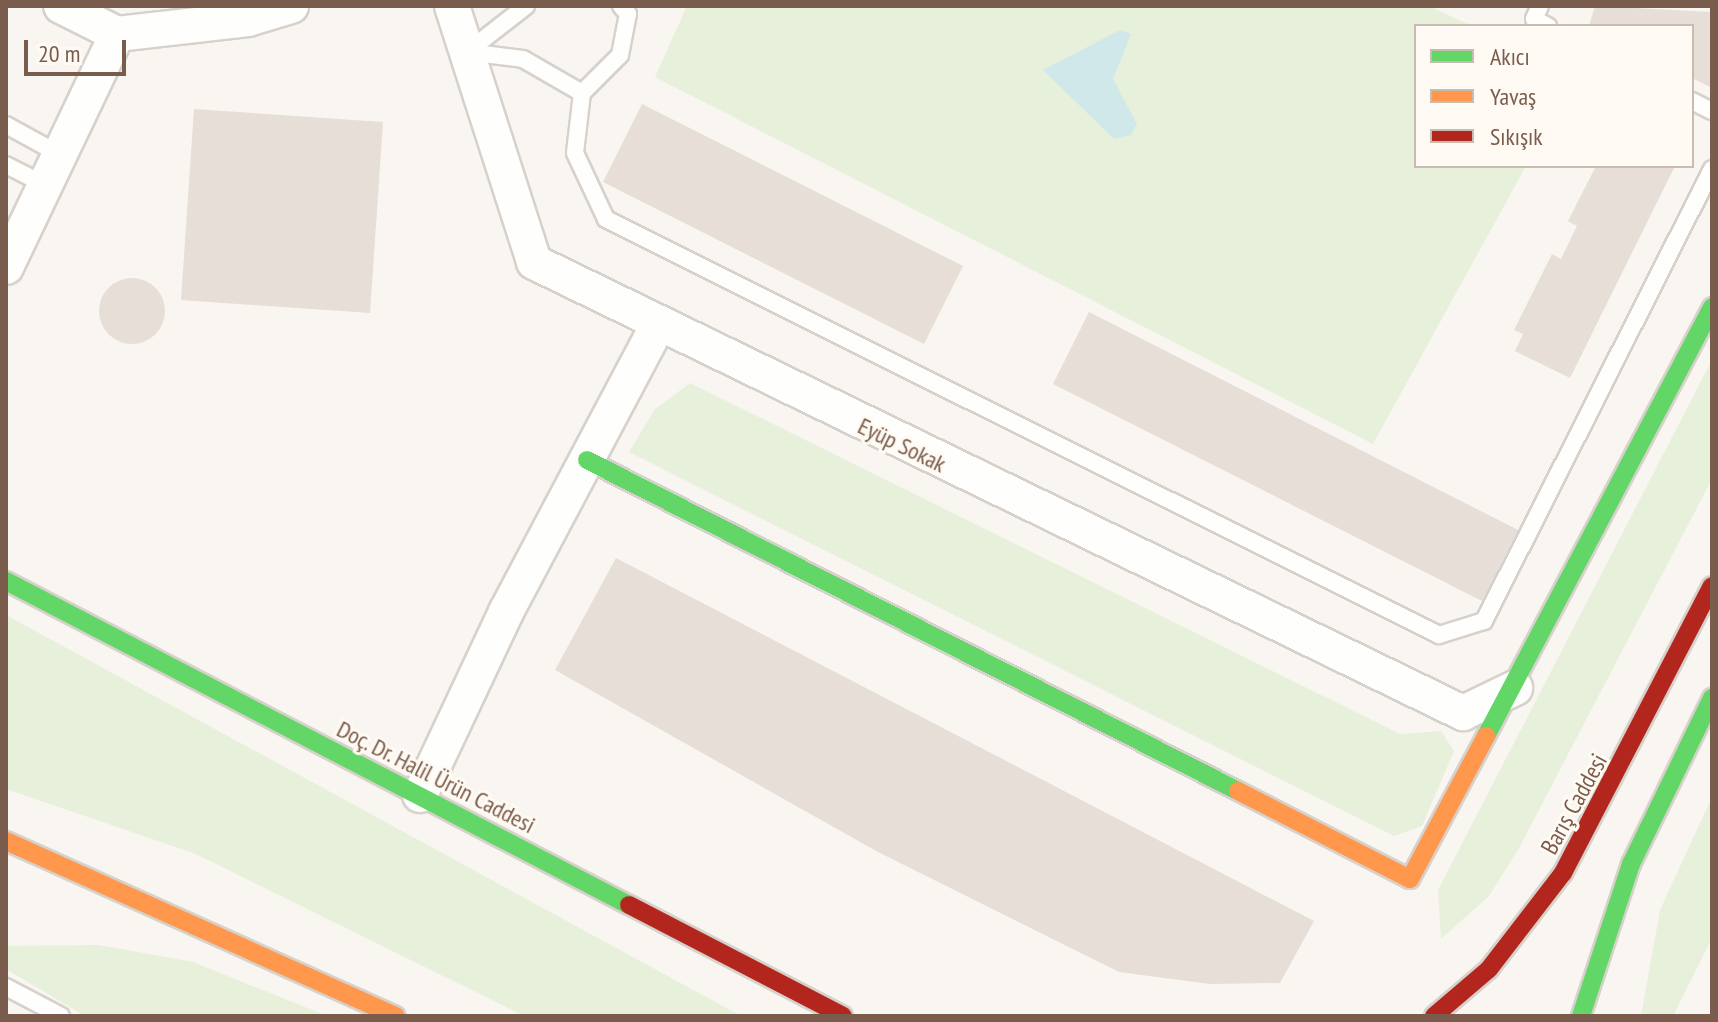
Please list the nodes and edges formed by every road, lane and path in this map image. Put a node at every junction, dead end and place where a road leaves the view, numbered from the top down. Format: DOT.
graph roads {
  1 [pos="61,6"];
  2 [pos="291,6"];
  3 [pos="452,6"];
  4 [pos="526,6"];
  5 [pos="621,6"];
  6 [pos="1540,6"];
  7 [pos="1544,24"];
  8 [pos="117,34"];
  9 [pos="467,52"];
  10 [pos="582,93"];
  11 [pos="1694,102"];
  12 [pos="1712,111"];
  13 [pos="6,125"];
  14 [pos="61,155"];
  15 [pos="6,165"];
  16 [pos="1712,169"];
  17 [pos="47,186"];
  18 [pos="6,267"];
  19 [pos="1712,307"];
  20 [pos="657,327"];
  21 [pos="587,460"];
  22 [pos="6,581"];
  23 [pos="1712,586"];
  24 [pos="1515,688"];
  25 [pos="1712,698"];
  26 [pos="420,795"];
  27 [pos="6,841"];
  28 [pos="1489,969"];
  29 [pos="6,987"];
  30 [pos="61,1016"];
  31 [pos="395,1016"];
  32 [pos="843,1016"];
  33 [pos="1434,1016"];
  34 [pos="1467,1016"];
  35 [pos="1581,1016"];
  1 -- 8 [label="street"];
  2 -- 8 [label="street"];
  3 -- 9 [label="street, Eyüp Sokak"];
  4 -- 9 [label="lane"];
  5 -- 10 [label="lane"];
  6 -- 7 [label="lane"];
  8 -- 14 [label="street"];
  9 -- 10 [label="lane"];
  9 -- 20 [label="street, Eyüp Sokak"];
  10 -- 16 [label="lane"];
  11 -- 12 [label="lane"];
  13 -- 14 [label="lane"];
  14 -- 17 [label="street"];
  15 -- 17 [label="lane"];
  17 -- 18 [label="street"];
  19 -- 24 [label="main road"];
  20 -- 21 [label="street"];
  20 -- 24 [label="street, Eyüp Sokak"];
  21 -- 24 [label="main road"];
  21 -- 26 [label="street"];
  22 -- 26 [label="main road, Doç. Dr. Halil Ürün Caddesi"];
  23 -- 28 [label="main road, Barış Caddesi"];
  25 -- 35 [label="main road"];
  26 -- 32 [label="main road, Doç. Dr. Halil Ürün Caddesi"];
  27 -- 31 [label="main road"];
  28 -- 33 [label="main road, Barış Caddesi"];
  28 -- 34 [label="main road"];
  29 -- 30 [label="lane"];
}
